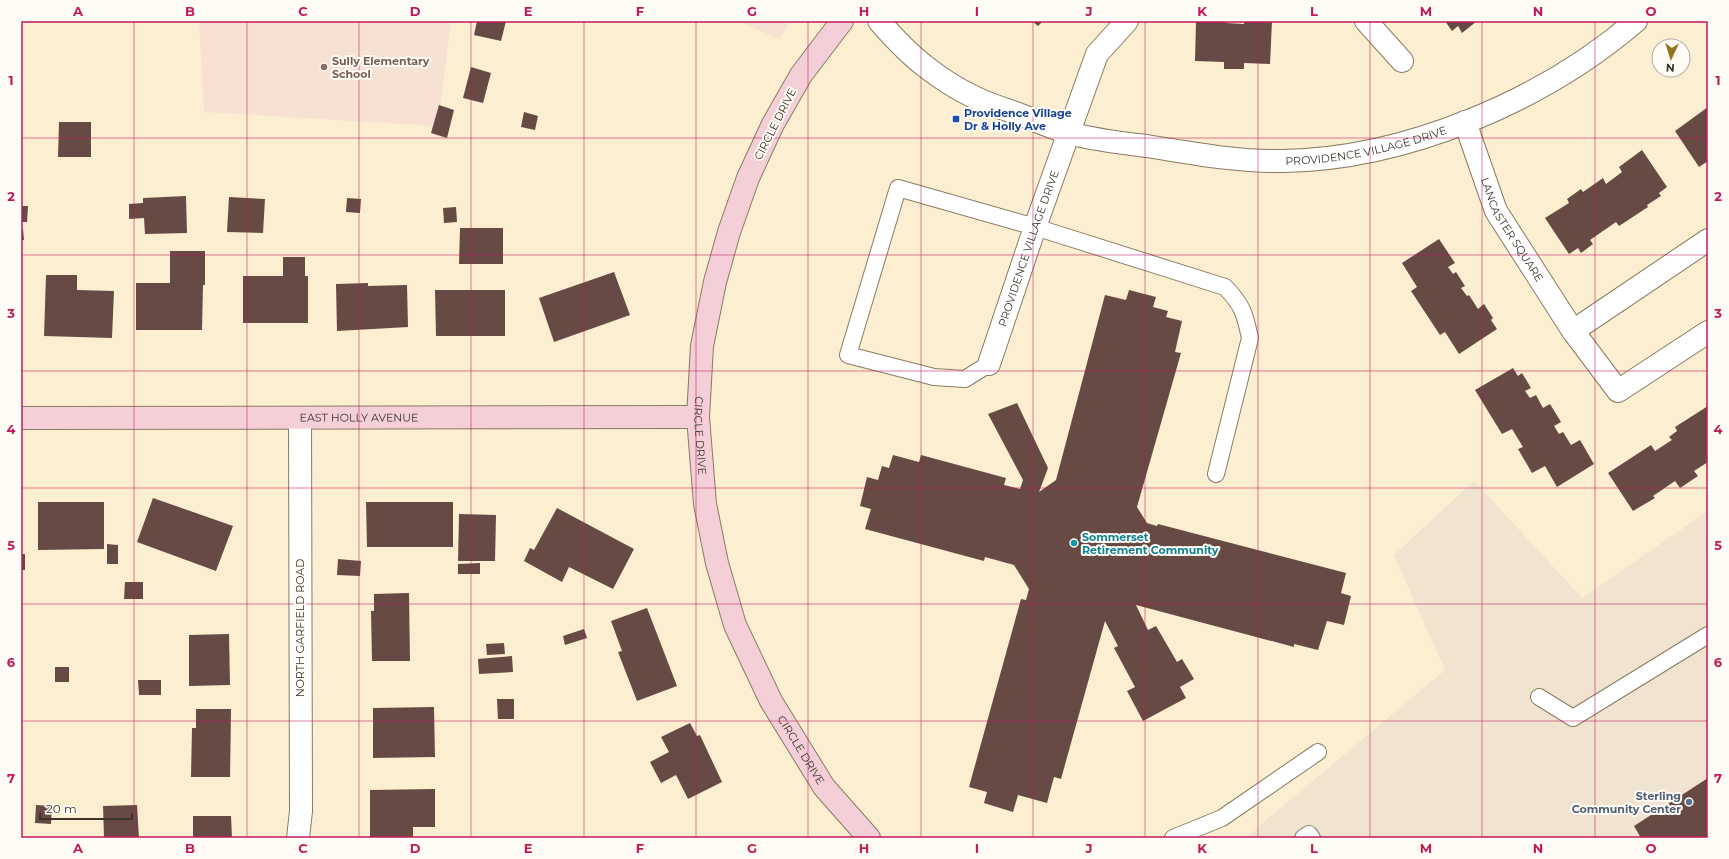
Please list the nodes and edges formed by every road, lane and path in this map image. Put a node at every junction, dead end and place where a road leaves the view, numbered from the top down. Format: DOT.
graph roads {
  1 [pos="842,21"];
  2 [pos="878,21"];
  3 [pos="1127,21"];
  4 [pos="1366,21"];
  5 [pos="1636,21"];
  6 [pos="1402,61"];
  7 [pos="1465,122"];
  8 [pos="1069,133"];
  9 [pos="1035,227"];
  10 [pos="1708,240"];
  11 [pos="1573,331"];
  12 [pos="1708,332"];
  13 [pos="989,364"];
  14 [pos="698,416"];
  15 [pos="21,418"];
  16 [pos="300,418"];
  17 [pos="1216,474"];
  18 [pos="1708,635"];
  19 [pos="1539,697"];
  20 [pos="1318,752"];
  21 [pos="298,838"];
  22 [pos="869,838"];
  23 [pos="1173,838"];
  24 [pos="1303,838"];
  25 [pos="1312,838"];
  1 -- 14 [label="street, CIRCLE DRIVE"];
  2 -- 8 [label="street, PROVIDENCE VILLAGE DRIVE"];
  3 -- 8 [label="street"];
  4 -- 6 [label="street"];
  5 -- 7 [label="street, PROVIDENCE VILLAGE DRIVE"];
  7 -- 8 [label="street, PROVIDENCE VILLAGE DRIVE"];
  7 -- 11 [label="street, LANCASTER SQUARE"];
  8 -- 9 [label="street, PROVIDENCE VILLAGE DRIVE"];
  9 -- 13 [label="street, PROVIDENCE VILLAGE DRIVE"];
  9 -- 13 [label="lane"];
  9 -- 17 [label="lane"];
  10 -- 11 [label="street"];
  11 -- 12 [label="street, LANCASTER SQUARE"];
  14 -- 16 [label="street, EAST HOLLY AVENUE"];
  14 -- 22 [label="street, CIRCLE DRIVE"];
  15 -- 16 [label="street, EAST HOLLY AVENUE"];
  16 -- 21 [label="street, NORTH GARFIELD ROAD"];
  18 -- 19 [label="lane"];
  20 -- 23 [label="lane"];
  24 -- 25 [label="lane"];
}
